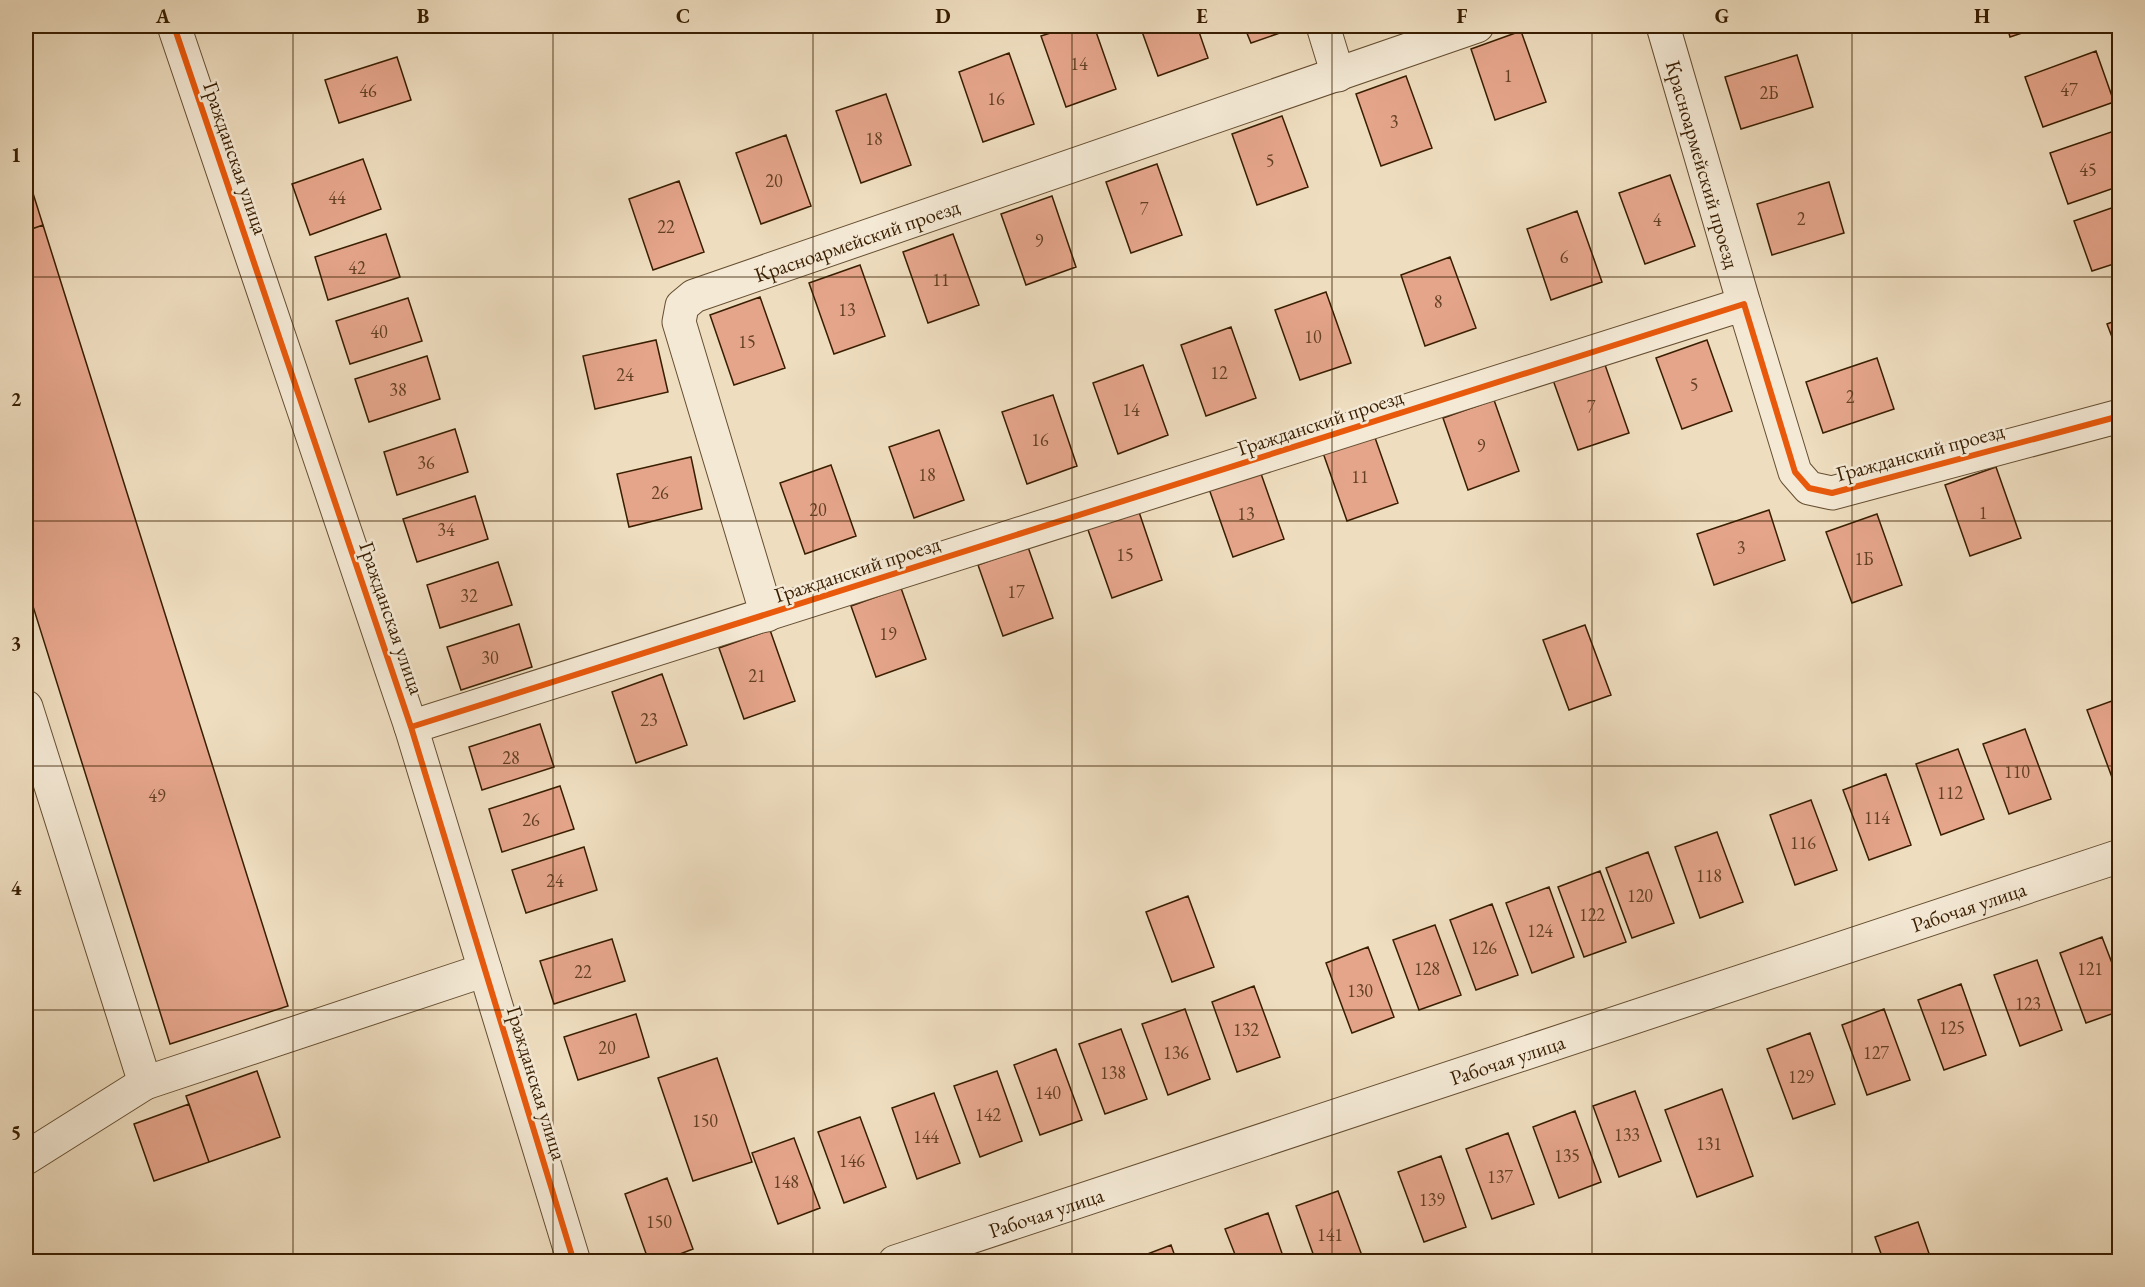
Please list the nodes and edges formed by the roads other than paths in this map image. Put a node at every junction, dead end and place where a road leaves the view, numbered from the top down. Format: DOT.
graph roads {
  1 [pos="174,26"];
  2 [pos="1323,26"];
  3 [pos="1478,26"];
  4 [pos="1663,26"];
  5 [pos="1338,75"];
  6 [pos="1744,304"];
  7 [pos="2120,416"];
  8 [pos="767,615"];
  9 [pos="26,707"];
  10 [pos="411,727"];
  11 [pos="2120,856"];
  12 [pos="485,970"];
  13 [pos="145,1083"];
  14 [pos="26,1158"];
  15 [pos="574,1262"];
  16 [pos="895,1262"];
  1 -- 10 [label="street, Гражданская улица"];
  2 -- 5 [label="street"];
  3 -- 5 [label="street, Красноармейский проезд"];
  4 -- 6 [label="street, Красноармейский проезд"];
  5 -- 8 [label="street, Красноармейский проезд"];
  6 -- 7 [label="street, Гражданский проезд"];
  6 -- 8 [label="street, Гражданский проезд"];
  8 -- 10 [label="street, Гражданский проезд"];
  9 -- 13 [label="street"];
  10 -- 12 [label="street, Гражданская улица"];
  11 -- 16 [label="street, Рабочая улица"];
  12 -- 13 [label="street"];
  12 -- 15 [label="street, Гражданская улица"];
  13 -- 14 [label="street"];
}
